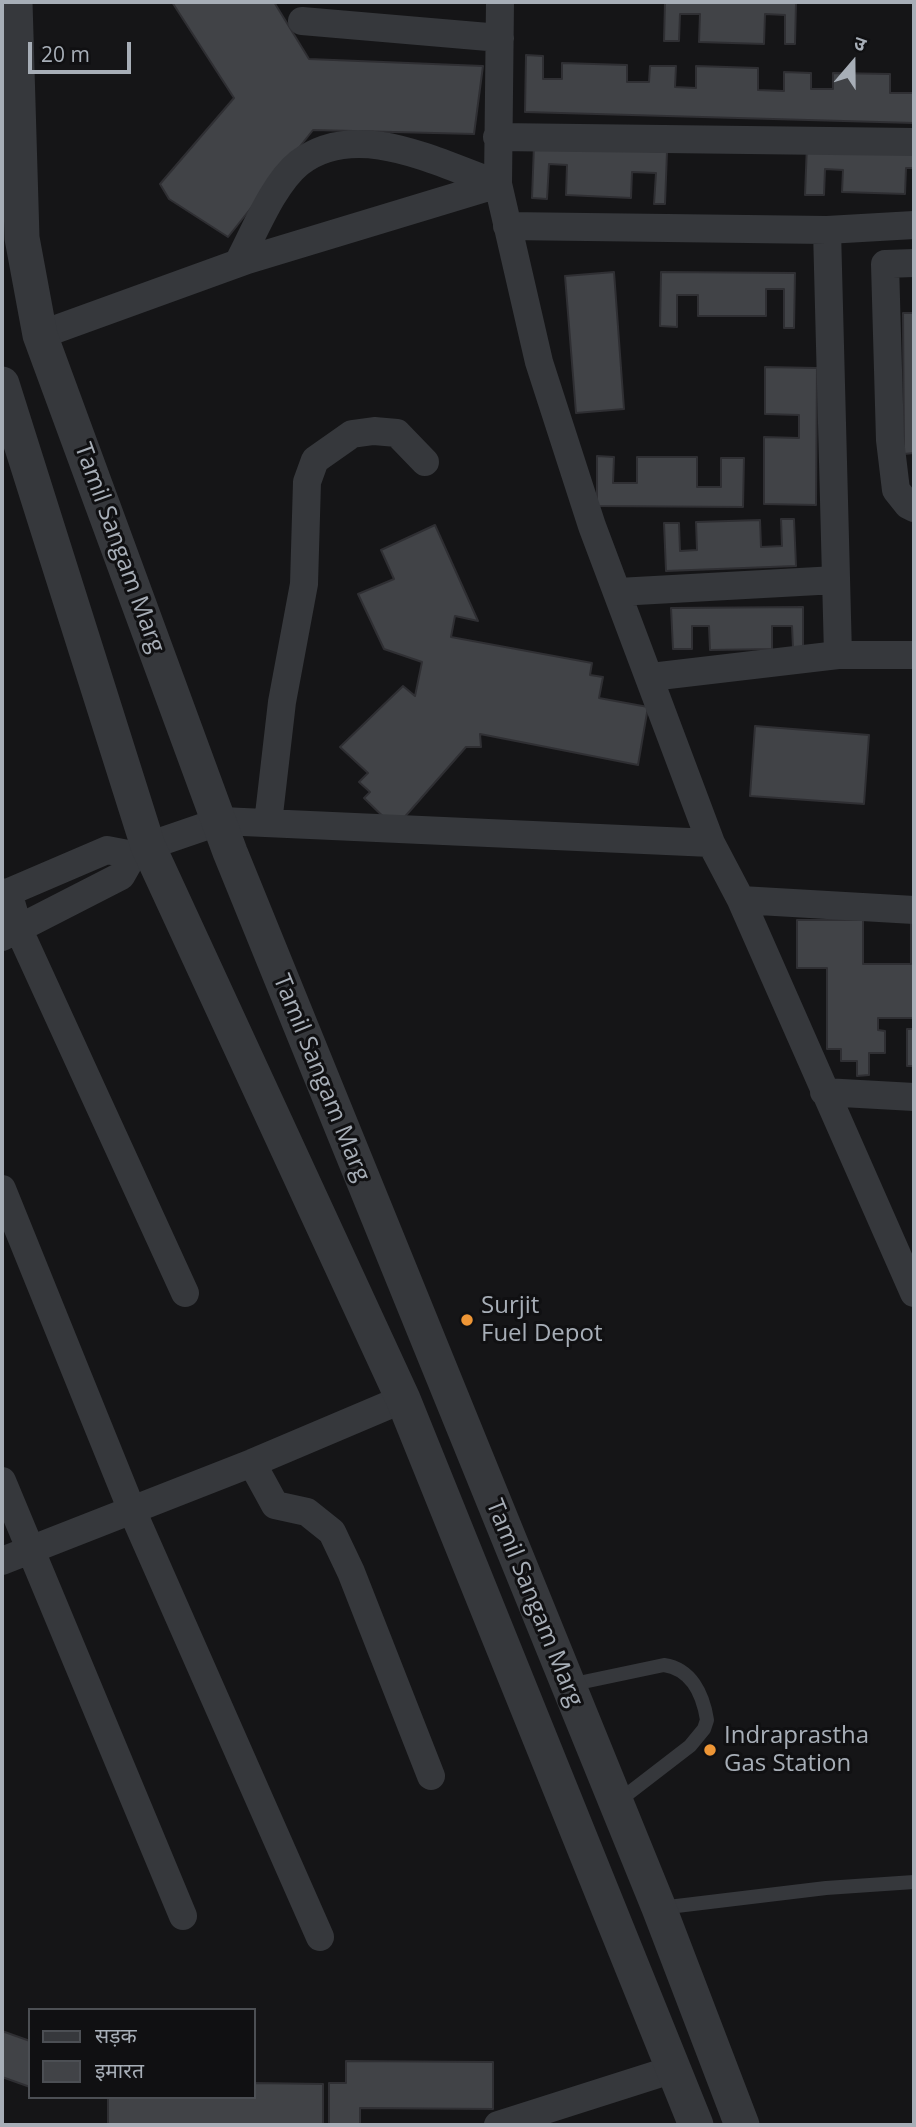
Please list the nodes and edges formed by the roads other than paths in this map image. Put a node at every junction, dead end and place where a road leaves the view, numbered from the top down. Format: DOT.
graph roads {
  1 [pos="15,2"];
  2 [pos="500,2"];
  3 [pos="302,21"];
  4 [pos="500,37"];
  5 [pos="497,137"];
  6 [pos="914,142"];
  7 [pos="498,184"];
  8 [pos="914,225"];
  9 [pos="507,226"];
  10 [pos="827,230"];
  11 [pos="238,263"];
  12 [pos="914,263"];
  13 [pos="40,335"];
  14 [pos="2,384"];
  15 [pos="425,462"];
  16 [pos="914,508"];
  17 [pos="836,580"];
  18 [pos="618,592"];
  19 [pos="914,655"];
  20 [pos="838,656"];
  21 [pos="651,677"];
  22 [pos="221,821"];
  23 [pos="268,823"];
  24 [pos="711,843"];
  25 [pos="141,851"];
  26 [pos="5,893"];
  27 [pos="741,900"];
  28 [pos="914,910"];
  29 [pos="10,934"];
  30 [pos="824,1091"];
  31 [pos="914,1097"];
  32 [pos="2,1189"];
  33 [pos="185,1293"];
  34 [pos="914,1293"];
  35 [pos="403,1399"];
  36 [pos="252,1463"];
  37 [pos="2,1481"];
  38 [pos="131,1508"];
  39 [pos="33,1549"];
  40 [pos="2,1562"];
  41 [pos="568,1685"];
  42 [pos="431,1776"];
  43 [pos="616,1803"];
  44 [pos="914,1882"];
  45 [pos="659,1908"];
  46 [pos="183,1916"];
  47 [pos="320,1937"];
  48 [pos="674,2069"];
  49 [pos="498,2125"];
  50 [pos="695,2125"];
  51 [pos="742,2125"];
  1 -- 13 [label="street, Tamil Sangam Marg"];
  2 -- 4 [label="street"];
  3 -- 4 [label="street"];
  4 -- 5 [label="street"];
  5 -- 6 [label="street"];
  5 -- 7 [label="street"];
  7 -- 9 [label="street"];
  7 -- 11 [label="street"];
  7 -- 11 [label="street"];
  8 -- 10 [label="street"];
  9 -- 10 [label="street"];
  9 -- 18 [label="street"];
  10 -- 17 [label="street"];
  11 -- 13 [label="street"];
  12 -- 16 [label="street"];
  13 -- 22 [label="street, Tamil Sangam Marg"];
  14 -- 25 [label="street, Tamil Sangam Marg"];
  15 -- 23 [label="street"];
  17 -- 18 [label="street"];
  17 -- 20 [label="street"];
  18 -- 21 [label="street"];
  19 -- 20 [label="street"];
  20 -- 21 [label="street"];
  21 -- 24 [label="street"];
  22 -- 23 [label="street"];
  22 -- 25 [label="street"];
  22 -- 41 [label="street, Tamil Sangam Marg"];
  23 -- 24 [label="street"];
  24 -- 27 [label="street"];
  25 -- 26 [label="street"];
  25 -- 29 [label="street"];
  25 -- 35 [label="street, Tamil Sangam Marg"];
  26 -- 29 [label="street"];
  27 -- 28 [label="street"];
  27 -- 30 [label="street"];
  29 -- 33 [label="street"];
  30 -- 31 [label="street"];
  30 -- 34 [label="street"];
  32 -- 38 [label="street"];
  35 -- 36 [label="street"];
  35 -- 48 [label="street, Tamil Sangam Marg"];
  36 -- 38 [label="street"];
  36 -- 42 [label="street"];
  37 -- 39 [label="street"];
  38 -- 39 [label="street"];
  38 -- 47 [label="street"];
  39 -- 40 [label="street"];
  39 -- 46 [label="street"];
  41 -- 43 [label="street, Tamil Sangam Marg"];
  41 -- 43 [label="lane"];
  43 -- 45 [label="street, Tamil Sangam Marg"];
  44 -- 45 [label="lane"];
  45 -- 51 [label="street, Tamil Sangam Marg"];
  48 -- 49 [label="street"];
  48 -- 50 [label="street, Tamil Sangam Marg"];
}
